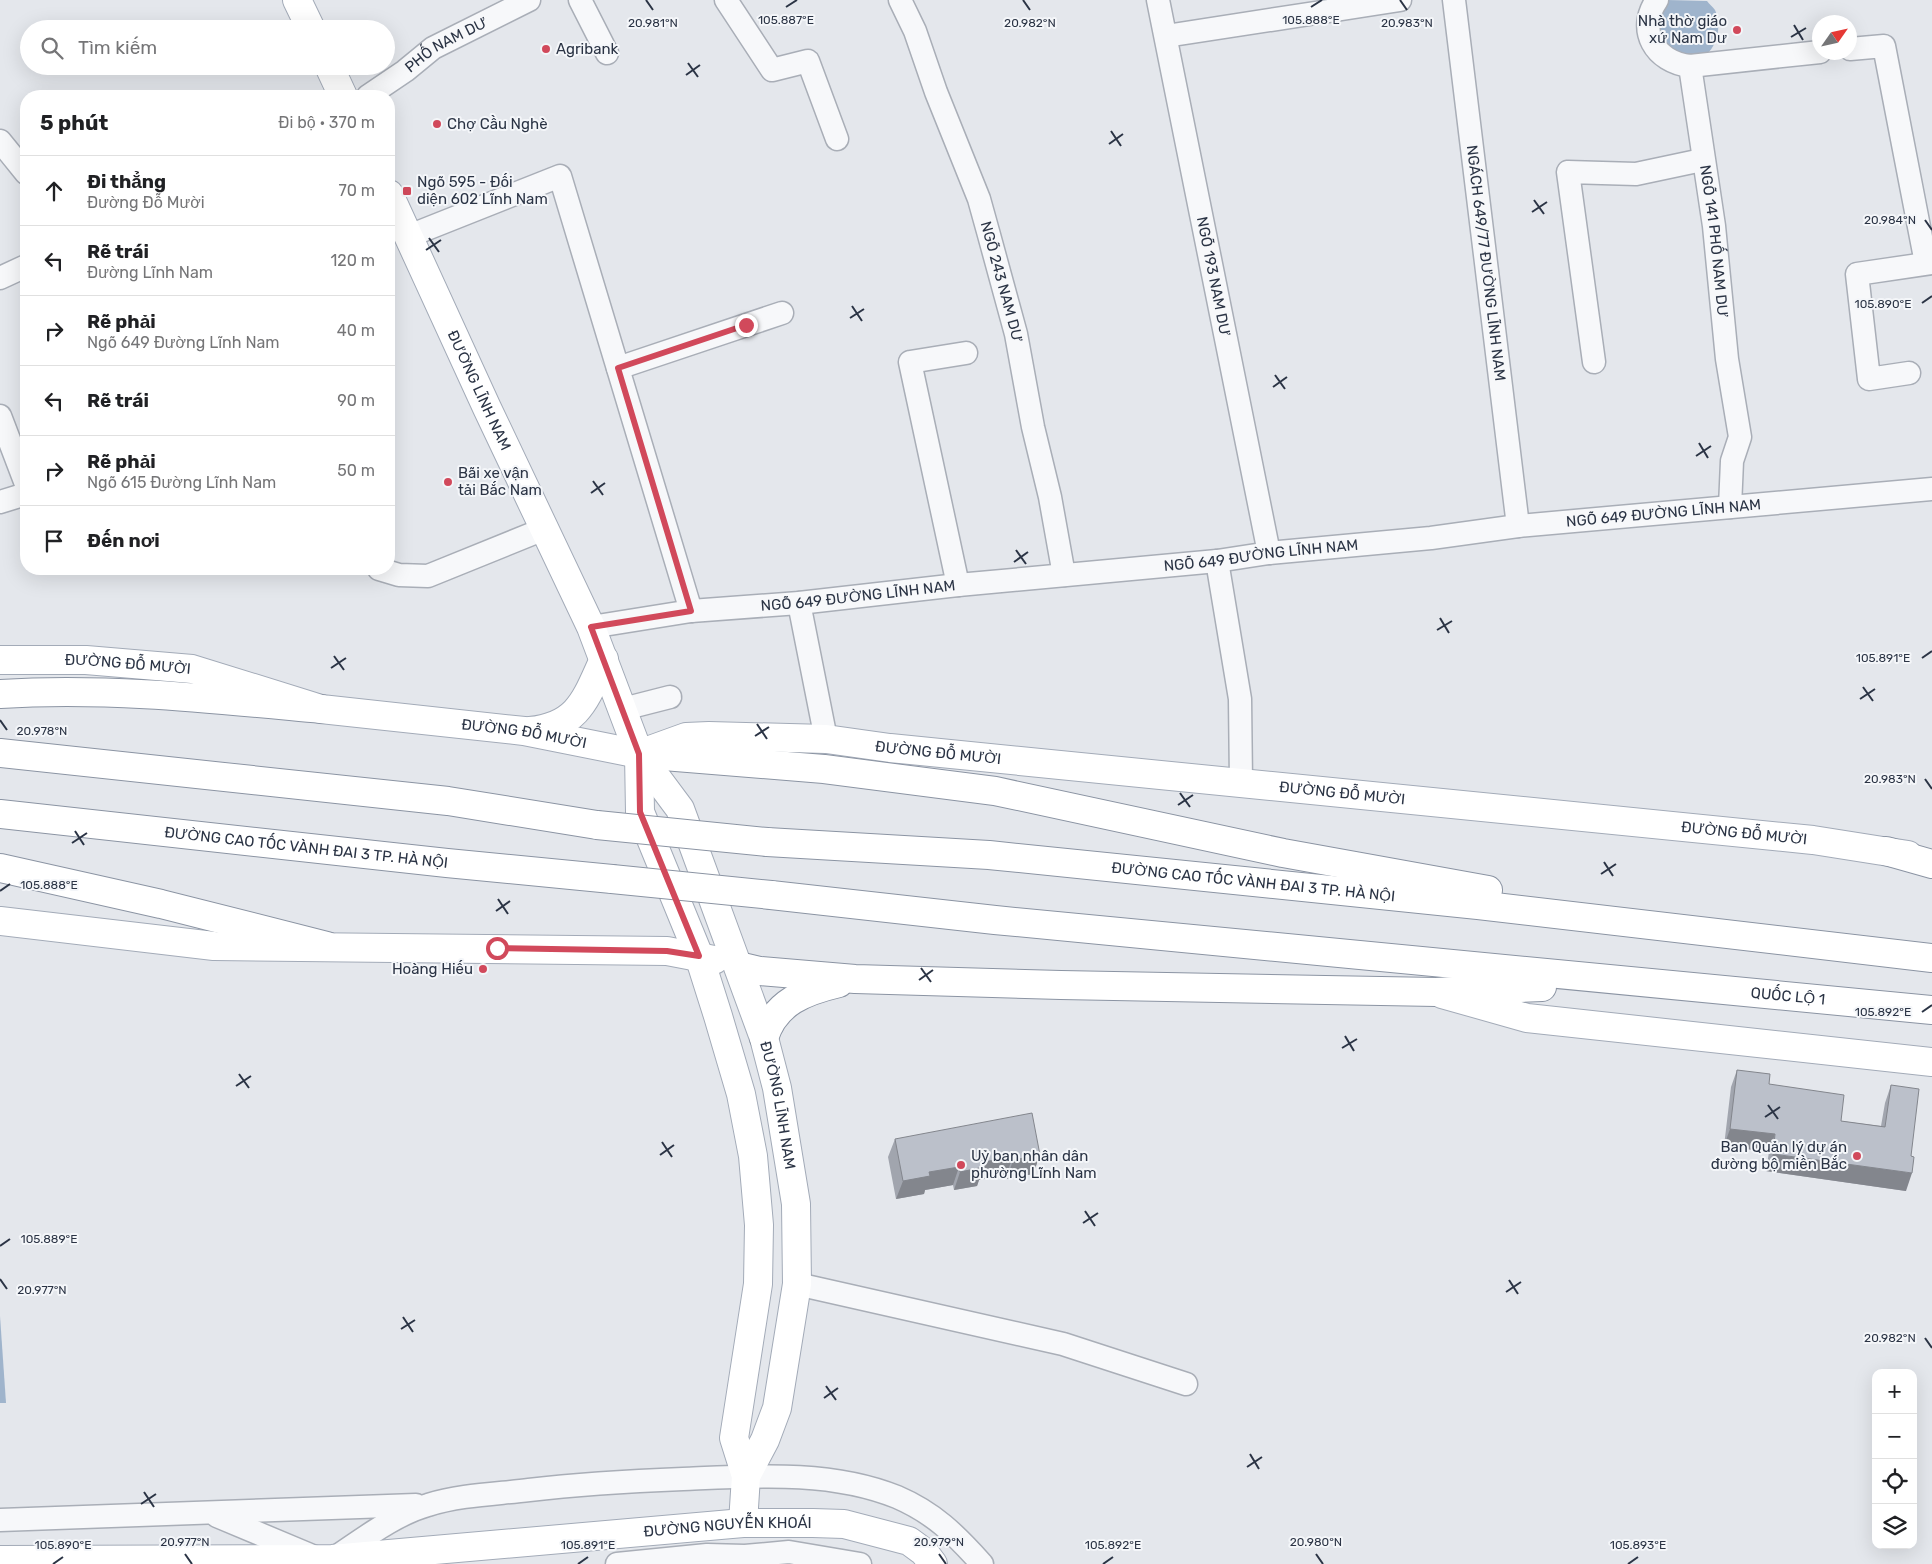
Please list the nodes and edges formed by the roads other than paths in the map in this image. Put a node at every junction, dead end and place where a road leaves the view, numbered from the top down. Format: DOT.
graph roads {
  1 [pos="297,0"];
  2 [pos="530,0"];
  3 [pos="580,0"];
  4 [pos="726,0"];
  5 [pos="900,0"];
  6 [pos="1158,0"];
  7 [pos="1400,0"];
  8 [pos="1454,0"];
  9 [pos="1657,0"];
  10 [pos="307,20"];
  11 [pos="1166,36"];
  12 [pos="1857,48"];
  13 [pos="607,53"];
  14 [pos="1812,53"];
  15 [pos="1690,66"];
  16 [pos="333,75"];
  17 [pos="340,90"];
  18 [pos="377,90"];
  19 [pos="837,138"];
  20 [pos="0,141"];
  21 [pos="1702,160"];
  22 [pos="20,166"];
  23 [pos="395,207"];
  24 [pos="409,236"];
  25 [pos="1929,263"];
  26 [pos="20,269"];
  27 [pos="0,278"];
  28 [pos="782,313"];
  29 [pos="966,353"];
  30 [pos="1594,362"];
  31 [pos="618,368"];
  32 [pos="1909,373"];
  33 [pos="0,416"];
  34 [pos="20,468"];
  35 [pos="1932,489"];
  36 [pos="20,496"];
  37 [pos="0,502"];
  38 [pos="1730,507"];
  39 [pos="1518,526"];
  40 [pos="544,529"];
  41 [pos="1269,553"];
  42 [pos="1217,561"];
  43 [pos="395,574"];
  44 [pos="1064,575"];
  45 [pos="958,585"];
  46 [pos="799,603"];
  47 [pos="691,611"];
  48 [pos="591,627"];
  49 [pos="604,659"];
  50 [pos="0,660"];
  51 [pos="0,694"];
  52 [pos="670,697"];
  53 [pos="320,709"];
  54 [pos="623,709"];
  55 [pos="524,731"];
  56 [pos="826,739"];
  57 [pos="0,753"];
  58 [pos="639,754"];
  59 [pos="1241,782"];
  60 [pos="0,814"];
  61 [pos="1886,851"];
  62 [pos="1932,852"];
  63 [pos="1932,860"];
  64 [pos="1932,864"];
  65 [pos="0,868"];
  66 [pos="0,921"];
  67 [pos="1736,935"];
  68 [pos="327,946"];
  69 [pos="699,956"];
  70 [pos="1932,958"];
  71 [pos="739,966"];
  72 [pos="855,979"];
  73 [pos="1644,982"];
  74 [pos="1436,992"];
  75 [pos="1932,1010"];
  76 [pos="764,1038"];
  77 [pos="1932,1062"];
  78 [pos="797,1284"];
  79 [pos="1186,1384"];
  80 [pos="746,1476"];
  81 [pos="427,1505"];
  82 [pos="209,1512"];
  83 [pos="0,1520"];
  84 [pos="744,1523"];
  85 [pos="326,1559"];
  86 [pos="0,1560"];
  87 [pos="745,1560"];
  88 [pos="617,1564"];
  89 [pos="860,1564"];
  90 [pos="933,1564"];
  91 [pos="982,1564"];
  1 -- 10 [label="main road"];
  2 -- 18 [label="street, PHỐ NAM DƯ"];
  3 -- 13 [label="street"];
  4 -- 19 [label="street"];
  5 -- 44 [label="street, NGÕ 243 NAM DƯ"];
  6 -- 11 [label="street, NGÕ 193 NAM DƯ"];
  7 -- 11 [label="street"];
  8 -- 39 [label="street, NGÁCH 649/77 ĐƯỜNG LĨNH NAM"];
  9 -- 15 [label="street"];
  11 -- 41 [label="street, NGÕ 193 NAM DƯ"];
  12 -- 25 [label="street"];
  14 -- 15 [label="street"];
  15 -- 21 [label="street, NGÕ 141 PHỐ NAM DƯ"];
  16 -- 17 [label="main road"];
  20 -- 22 [label="street"];
  21 -- 30 [label="street"];
  21 -- 38 [label="street, NGÕ 141 PHỐ NAM DƯ"];
  23 -- 24 [label="main road, ĐƯỜNG LĨNH NAM"];
  24 -- 31 [label="street"];
  24 -- 40 [label="main road, ĐƯỜNG LĨNH NAM"];
  25 -- 32 [label="street"];
  26 -- 27 [label="street"];
  28 -- 31 [label="street"];
  29 -- 45 [label="street"];
  31 -- 47 [label="street"];
  33 -- 34 [label="street"];
  35 -- 38 [label="street, NGÕ 649 ĐƯỜNG LĨNH NAM"];
  36 -- 37 [label="street"];
  38 -- 39 [label="street, NGÕ 649 ĐƯỜNG LĨNH NAM"];
  39 -- 41 [label="street, NGÕ 649 ĐƯỜNG LĨNH NAM"];
  40 -- 43 [label="street"];
  40 -- 48 [label="main road, ĐƯỜNG LĨNH NAM"];
  41 -- 42 [label="street, NGÕ 649 ĐƯỜNG LĨNH NAM"];
  42 -- 44 [label="street, NGÕ 649 ĐƯỜNG LĨNH NAM"];
  42 -- 59 [label="street"];
  44 -- 45 [label="street, NGÕ 649 ĐƯỜNG LĨNH NAM"];
  45 -- 46 [label="street, NGÕ 649 ĐƯỜNG LĨNH NAM"];
  46 -- 47 [label="street, NGÕ 649 ĐƯỜNG LĨNH NAM"];
  46 -- 56 [label="street"];
  47 -- 48 [label="street, NGÕ 649 ĐƯỜNG LĨNH NAM"];
  48 -- 49 [label="main road, ĐƯỜNG LĨNH NAM"];
  49 -- 54 [label="main road, ĐƯỜNG LĨNH NAM"];
  49 -- 55 [label="main road"];
  50 -- 53 [label="main road, ĐƯỜNG ĐỖ MƯỜI"];
  51 -- 53 [label="main road"];
  52 -- 54 [label="street"];
  53 -- 55 [label="main road, ĐƯỜNG ĐỖ MƯỜI"];
  54 -- 58 [label="main road, ĐƯỜNG LĨNH NAM"];
  55 -- 58 [label="main road, ĐƯỜNG ĐỖ MƯỜI"];
  56 -- 58 [label="main road, ĐƯỜNG ĐỖ MƯỜI"];
  56 -- 59 [label="main road, ĐƯỜNG ĐỖ MƯỜI"];
  57 -- 67 [label="main road, ĐƯỜNG CAO TỐC VÀNH ĐAI 3 TP. HÀ NỘI, bridge"];
  58 -- 67 [label="main road"];
  58 -- 69 [label="main road, ĐƯỜNG LĨNH NAM"];
  58 -- 71 [label="main road, ĐƯỜNG LĨNH NAM"];
  59 -- 61 [label="main road, ĐƯỜNG ĐỖ MƯỜI"];
  60 -- 73 [label="main road, ĐƯỜNG CAO TỐC VÀNH ĐAI 3 TP. HÀ NỘI, bridge"];
  61 -- 62 [label="main road"];
  61 -- 63 [label="main road"];
  61 -- 64 [label="main road"];
  65 -- 68 [label="main road"];
  66 -- 68 [label="main road"];
  67 -- 70 [label="main road"];
  68 -- 69 [label="main road"];
  69 -- 71 [label="main road"];
  69 -- 80 [label="main road, ĐƯỜNG LĨNH NAM"];
  71 -- 72 [label="main road"];
  71 -- 76 [label="main road, ĐƯỜNG LĨNH NAM"];
  72 -- 74 [label="main road"];
  72 -- 76 [label="main road"];
  73 -- 74 [label="main road"];
  73 -- 75 [label="main road, QUỐC LỘ 1"];
  74 -- 77 [label="main road"];
  76 -- 78 [label="main road, ĐƯỜNG LĨNH NAM"];
  78 -- 79 [label="street"];
  78 -- 80 [label="main road, ĐƯỜNG LĨNH NAM"];
  80 -- 81 [label="street"];
  80 -- 84 [label="main road, ĐƯỜNG LĨNH NAM"];
  80 -- 91 [label="street"];
  81 -- 82 [label="street"];
  81 -- 85 [label="street"];
  82 -- 83 [label="street"];
  82 -- 85 [label="street"];
  84 -- 85 [label="main road, ĐƯỜNG NGUYỄN KHOÁI"];
  84 -- 87 [label="street"];
  84 -- 90 [label="main road, ĐƯỜNG NGUYỄN KHOÁI"];
  85 -- 86 [label="main road, ĐƯỜNG NGUYỄN KHOÁI"];
  87 -- 88 [label="street"];
  87 -- 89 [label="street"];
}
